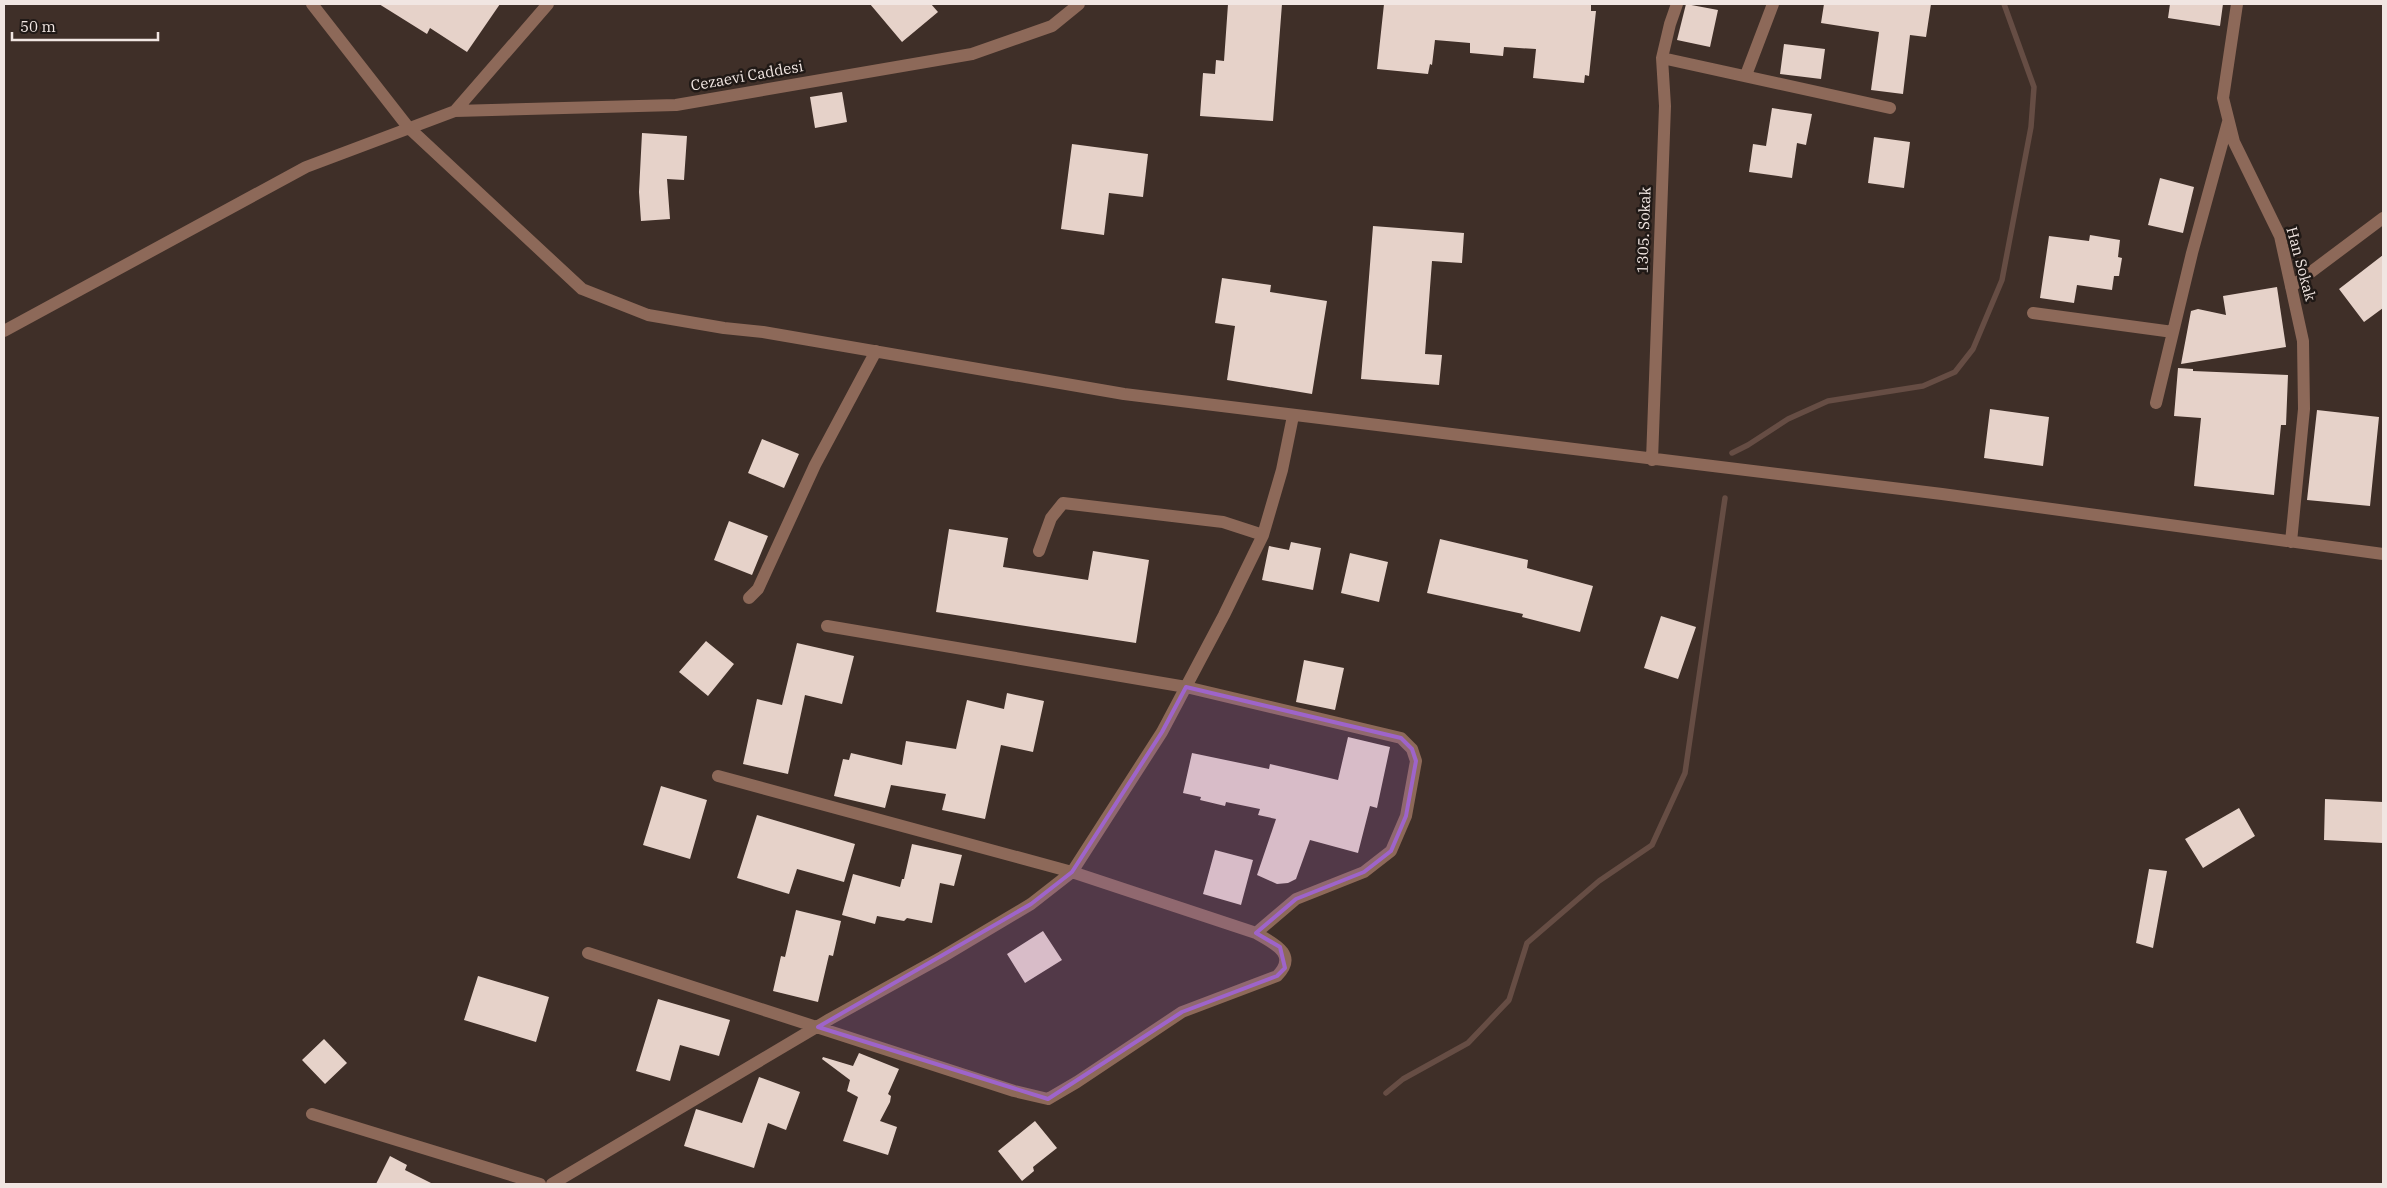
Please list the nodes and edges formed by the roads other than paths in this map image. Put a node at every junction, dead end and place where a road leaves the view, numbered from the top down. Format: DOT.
graph roads {
  1 [pos="312,4"];
  2 [pos="548,4"];
  3 [pos="1079,4"];
  4 [pos="1678,4"];
  5 [pos="1773,4"];
  6 [pos="2237,4"];
  7 [pos="1662,58"];
  8 [pos="1746,75"];
  9 [pos="1890,108"];
  10 [pos="455,111"];
  11 [pos="2228,120"];
  12 [pos="408,128"];
  13 [pos="2383,218"];
  14 [pos="2291,287"];
  15 [pos="2033,313"];
  16 [pos="4,331"];
  17 [pos="2173,332"];
  18 [pos="876,351"];
  19 [pos="2156,403"];
  20 [pos="1293,416"];
  21 [pos="1652,460"];
  22 [pos="1263,535"];
  23 [pos="2291,542"];
  24 [pos="1039,551"];
  25 [pos="2383,554"];
  26 [pos="750,598"];
  27 [pos="827,626"];
  28 [pos="1186,687"];
  29 [pos="718,776"];
  30 [pos="1072,872"];
  31 [pos="1256,933"];
  32 [pos="588,953"];
  33 [pos="818,1027"];
  34 [pos="312,1114"];
  35 [pos="540,1184"];
  36 [pos="552,1184"];
  1 -- 12 [label="street"];
  2 -- 10 [label="street"];
  3 -- 10 [label="street, Cezaevi Caddesi"];
  4 -- 7 [label="street, 1305. Sokak"];
  5 -- 8 [label="street"];
  6 -- 11 [label="street, Han Sokak"];
  7 -- 8 [label="street"];
  7 -- 21 [label="street, 1305. Sokak"];
  8 -- 9 [label="street"];
  10 -- 12 [label="street, Cezaevi Caddesi"];
  11 -- 14 [label="street, Han Sokak"];
  11 -- 17 [label="street"];
  12 -- 16 [label="street, Cezaevi Caddesi"];
  12 -- 18 [label="street"];
  13 -- 14 [label="street"];
  14 -- 23 [label="street, Han Sokak"];
  15 -- 17 [label="street"];
  17 -- 19 [label="street"];
  18 -- 20 [label="street"];
  18 -- 26 [label="street"];
  20 -- 21 [label="street"];
  20 -- 22 [label="street"];
  21 -- 23 [label="street"];
  22 -- 24 [label="street"];
  22 -- 28 [label="street"];
  23 -- 25 [label="street"];
  27 -- 28 [label="street"];
  28 -- 30 [label="street"];
  28 -- 31 [label="street"];
  29 -- 30 [label="street"];
  30 -- 31 [label="street"];
  30 -- 33 [label="street"];
  31 -- 33 [label="street"];
  32 -- 33 [label="street"];
  33 -- 36 [label="street"];
  34 -- 35 [label="street"];
}
